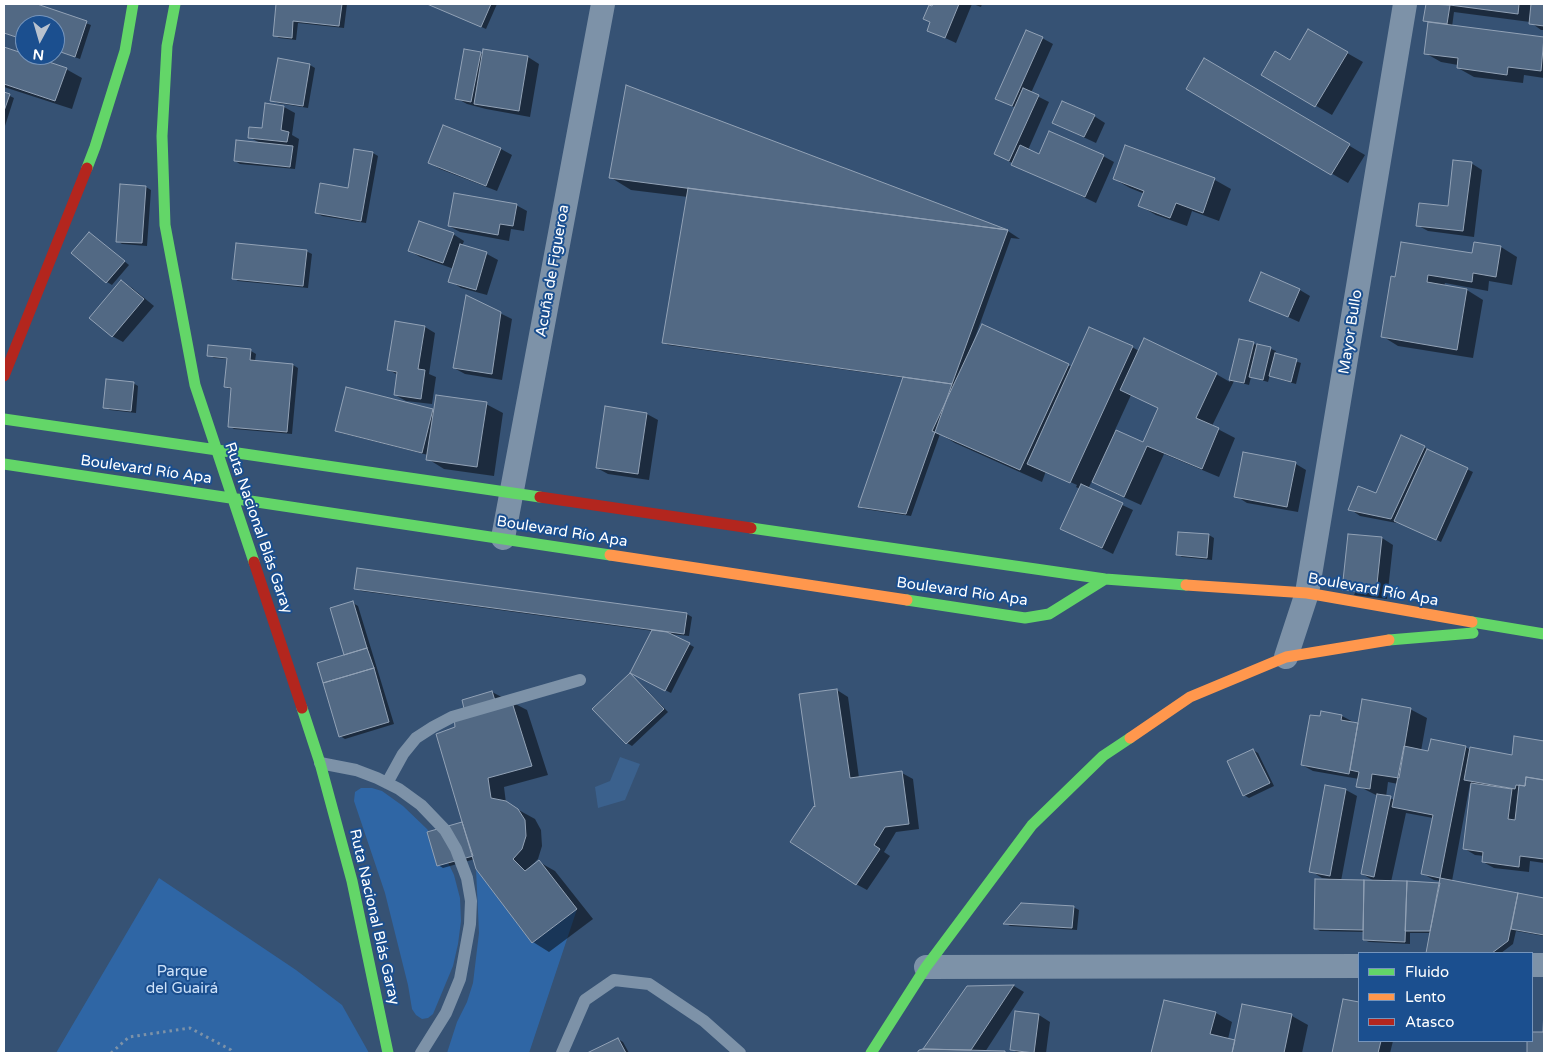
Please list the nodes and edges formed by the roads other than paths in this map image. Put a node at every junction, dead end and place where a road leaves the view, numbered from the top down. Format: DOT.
graph roads {
  1 [pos="133,4"];
  2 [pos="174,4"];
  3 [pos="603,4"];
  4 [pos="1406,4"];
  5 [pos="4,376"];
  6 [pos="4,419"];
  7 [pos="216,451"];
  8 [pos="4,464"];
  9 [pos="511,493"];
  10 [pos="233,498"];
  11 [pos="503,538"];
  12 [pos="1105,579"];
  13 [pos="1307,593"];
  14 [pos="1515,630"];
  15 [pos="1544,634"];
  16 [pos="1286,657"];
  17 [pos="580,680"];
  18 [pos="320,763"];
  19 [pos="387,783"];
  20 [pos="1358,966"];
  21 [pos="926,967"];
  22 [pos="388,1053"];
  23 [pos="421,1053"];
  24 [pos="562,1053"];
  25 [pos="740,1053"];
  26 [pos="871,1053"];
  1 -- 5 [label="main road"];
  2 -- 7 [label="main road, Ruta Nacional Blás Garay"];
  3 -- 9 [label="street, Acuña de Figueroa"];
  4 -- 13 [label="street, Mayor Bullo"];
  6 -- 7 [label="main road, Boulevard Río Apa"];
  7 -- 9 [label="main road, Boulevard Río Apa"];
  7 -- 10 [label="main road, Ruta Nacional Blás Garay"];
  8 -- 10 [label="main road, Boulevard Río Apa"];
  9 -- 11 [label="street, Acuña de Figueroa"];
  9 -- 12 [label="main road, Boulevard Río Apa"];
  10 -- 11 [label="main road, Boulevard Río Apa"];
  10 -- 18 [label="main road, Ruta Nacional Blás Garay"];
  11 -- 12 [label="main road, Boulevard Río Apa"];
  12 -- 13 [label="main road, Boulevard Río Apa"];
  13 -- 14 [label="main road, Boulevard Río Apa"];
  13 -- 16 [label="street, Mayor Bullo"];
  14 -- 15 [label="main road, Boulevard Río Apa"];
  14 -- 16 [label="main road"];
  16 -- 21 [label="main road"];
  17 -- 19 [label="lane"];
  18 -- 19 [label="lane"];
  18 -- 22 [label="main road, Ruta Nacional Blás Garay"];
  19 -- 23 [label="lane"];
  20 -- 21 [label="street"];
  21 -- 26 [label="main road"];
  24 -- 25 [label="lane"];
}
